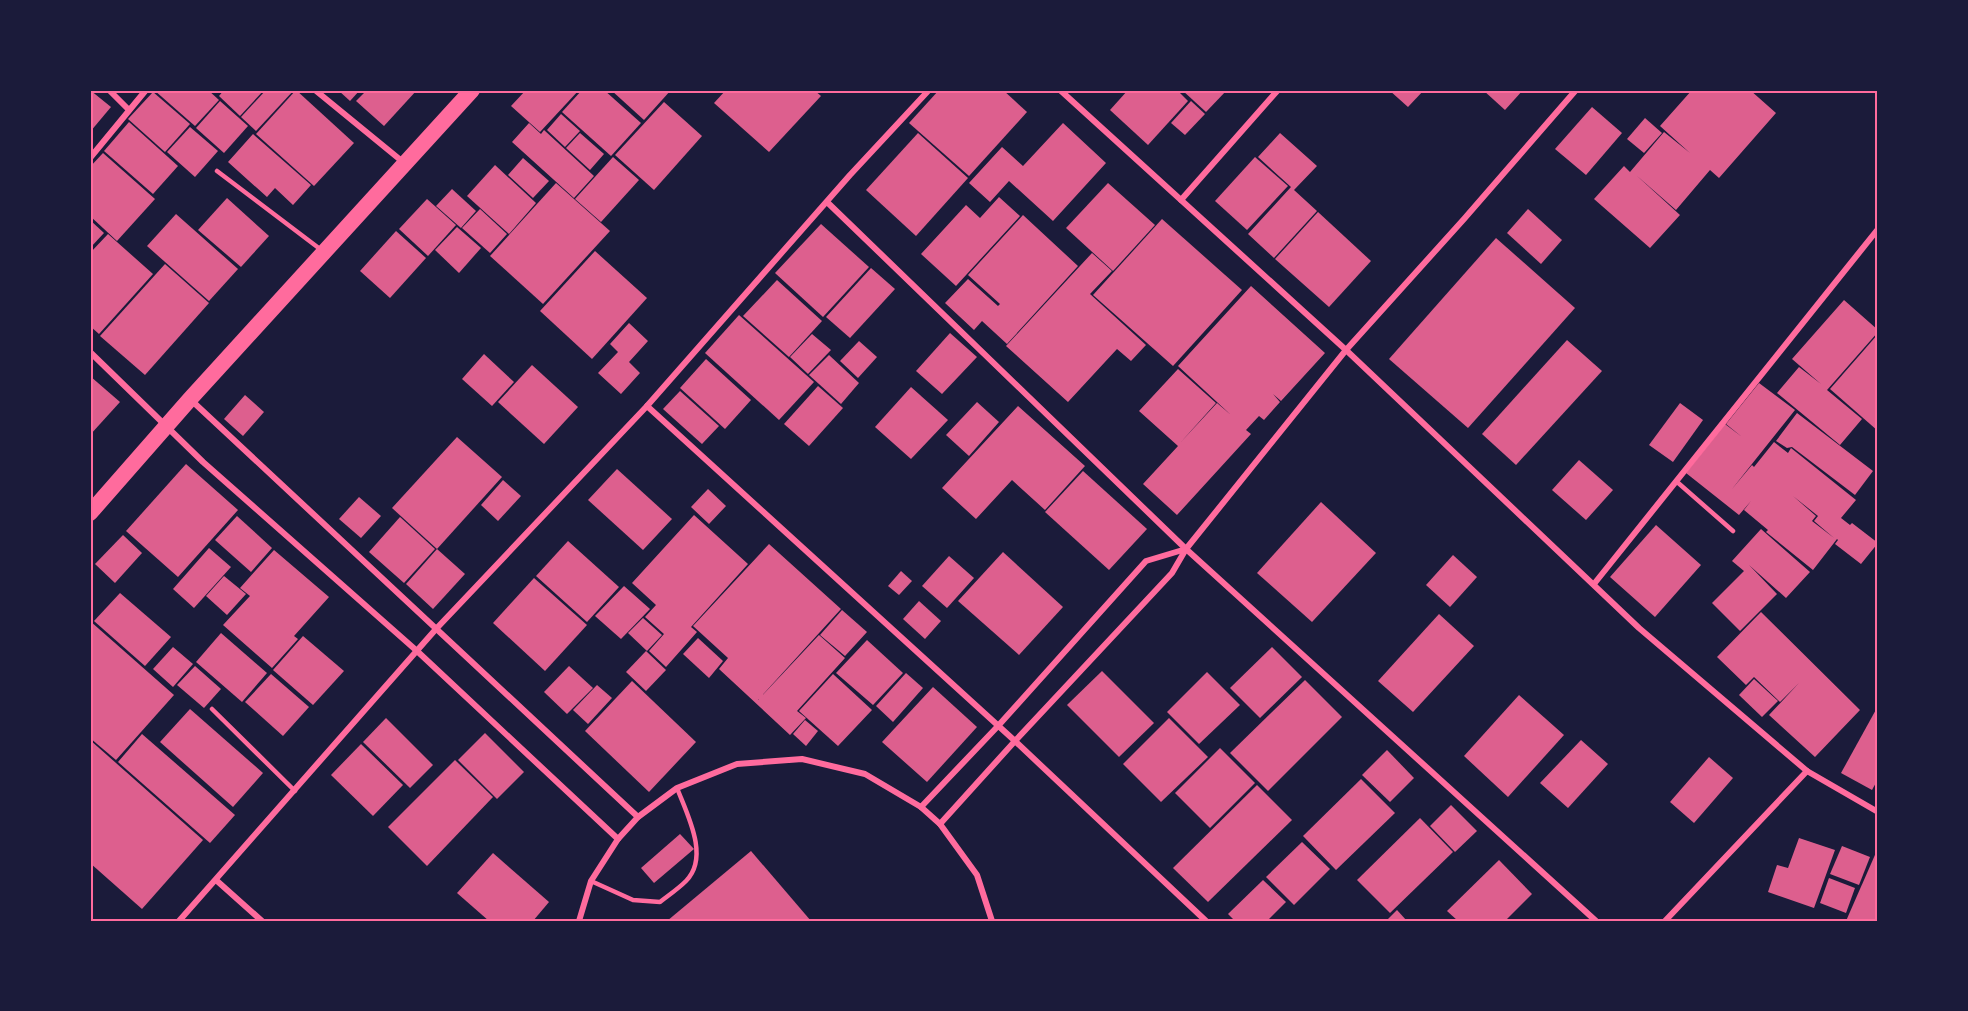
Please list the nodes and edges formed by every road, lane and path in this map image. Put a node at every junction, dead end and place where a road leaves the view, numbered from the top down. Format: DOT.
graph roads {
  1 [pos="109,90"];
  2 [pos="146,90"];
  3 [pos="315,90"];
  4 [pos="472,90"];
  5 [pos="929,90"];
  6 [pos="1060,90"];
  7 [pos="1278,90"];
  8 [pos="1576,90"];
  9 [pos="129,110"];
  10 [pos="90,158"];
  11 [pos="405,163"];
  12 [pos="218,171"];
  13 [pos="1181,200"];
  14 [pos="827,202"];
  15 [pos="1878,230"];
  16 [pos="325,253"];
  17 [pos="1346,350"];
  18 [pos="90,352"];
  19 [pos="190,399"];
  20 [pos="646,406"];
  21 [pos="166,426"];
  22 [pos="1676,481"];
  23 [pos="90,513"];
  24 [pos="1733,531"];
  25 [pos="1186,549"];
  26 [pos="1594,584"];
  27 [pos="435,629"];
  28 [pos="417,651"];
  29 [pos="212,709"];
  30 [pos="998,726"];
  31 [pos="1015,741"];
  32 [pos="1807,771"];
  33 [pos="677,788"];
  34 [pos="295,791"];
  35 [pos="921,807"];
  36 [pos="1878,812"];
  37 [pos="638,817"];
  38 [pos="940,824"];
  39 [pos="618,839"];
  40 [pos="216,880"];
  41 [pos="591,881"];
  42 [pos="179,921"];
  43 [pos="262,921"];
  44 [pos="579,921"];
  45 [pos="992,921"];
  46 [pos="1206,921"];
  47 [pos="1596,921"];
  48 [pos="1665,921"];
  1 -- 9 [label="street"];
  2 -- 9 [label="street"];
  3 -- 11 [label="street"];
  4 -- 11 [label="highway"];
  5 -- 14 [label="street"];
  6 -- 13 [label="street"];
  7 -- 13 [label="street"];
  8 -- 17 [label="street"];
  9 -- 10 [label="street"];
  11 -- 16 [label="highway"];
  12 -- 16 [label="lane"];
  13 -- 17 [label="street"];
  14 -- 20 [label="street"];
  14 -- 25 [label="street"];
  15 -- 22 [label="street"];
  16 -- 19 [label="highway"];
  17 -- 25 [label="street"];
  17 -- 26 [label="street"];
  18 -- 21 [label="street"];
  19 -- 21 [label="highway"];
  19 -- 27 [label="street"];
  20 -- 27 [label="street"];
  20 -- 30 [label="street"];
  21 -- 23 [label="highway"];
  21 -- 28 [label="street"];
  22 -- 24 [label="lane"];
  22 -- 26 [label="street"];
  25 -- 30 [label="street"];
  25 -- 31 [label="street"];
  25 -- 47 [label="street"];
  26 -- 32 [label="street"];
  27 -- 28 [label="street"];
  27 -- 37 [label="street"];
  28 -- 34 [label="street"];
  28 -- 39 [label="street"];
  29 -- 34 [label="lane"];
  30 -- 31 [label="street"];
  30 -- 35 [label="street"];
  31 -- 38 [label="street"];
  31 -- 46 [label="street"];
  32 -- 36 [label="street"];
  32 -- 48 [label="street"];
  33 -- 35 [label="street"];
  33 -- 37 [label="street"];
  33 -- 41 [label="lane"];
  34 -- 40 [label="street"];
  35 -- 38 [label="street"];
  37 -- 39 [label="street"];
  38 -- 45 [label="street"];
  39 -- 41 [label="street"];
  40 -- 42 [label="street"];
  40 -- 43 [label="street"];
  41 -- 44 [label="street"];
}
